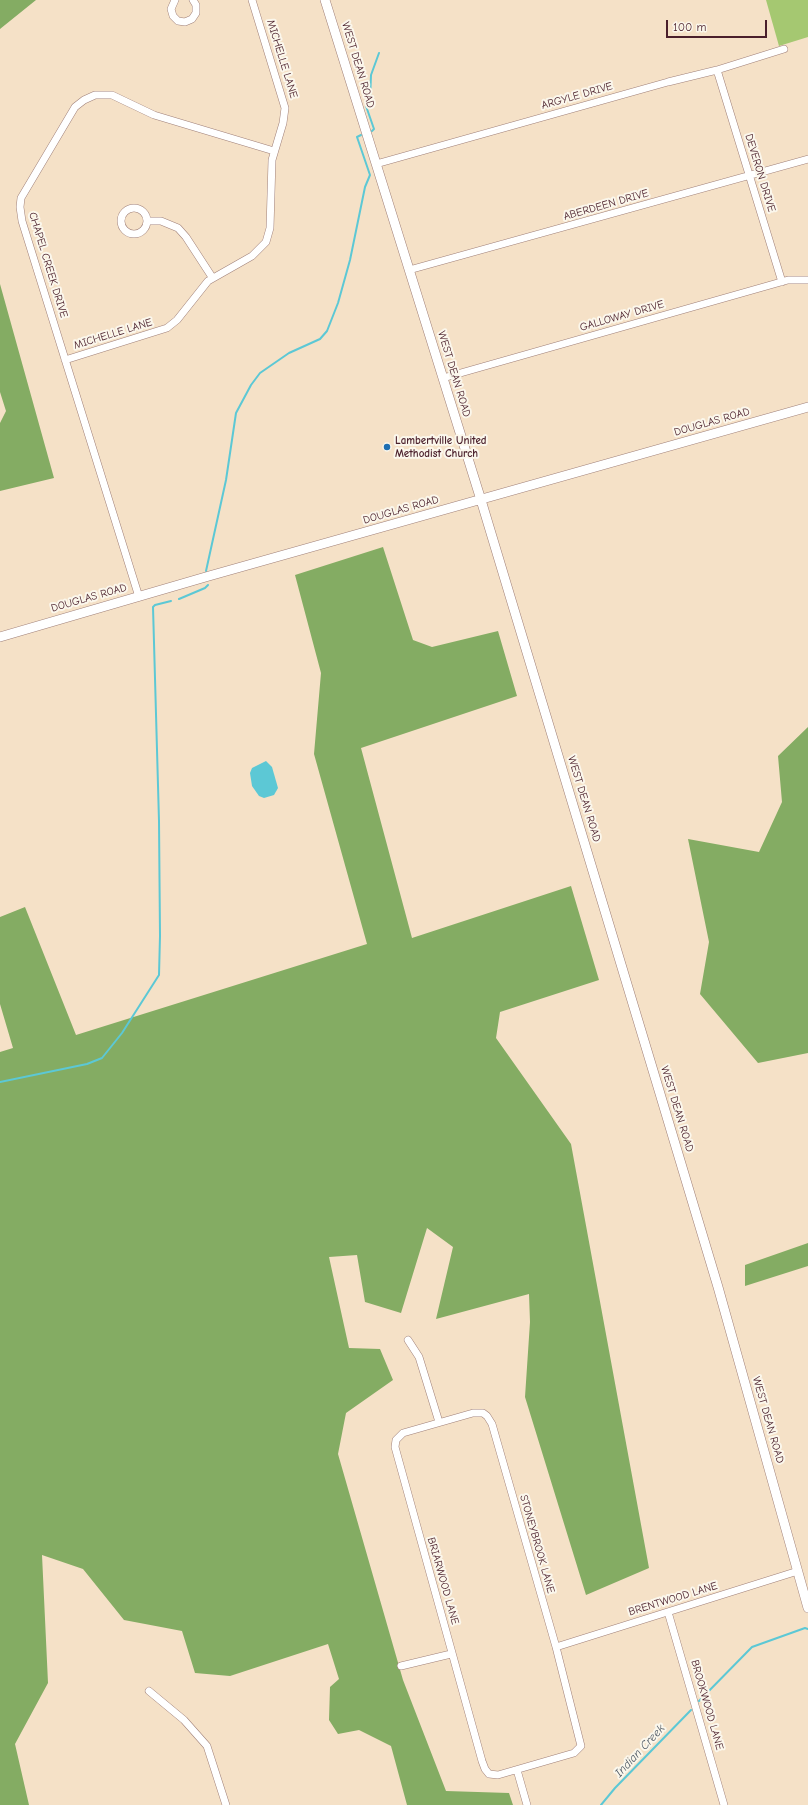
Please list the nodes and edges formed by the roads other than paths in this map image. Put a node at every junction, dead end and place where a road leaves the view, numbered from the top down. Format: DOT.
graph roads {
  1 [pos="174,0"];
  2 [pos="252,0"];
  3 [pos="325,0"];
  4 [pos="195,1"];
  5 [pos="784,49"];
  6 [pos="717,70"];
  7 [pos="274,151"];
  8 [pos="808,159"];
  9 [pos="376,164"];
  10 [pos="749,176"];
  11 [pos="147,221"];
  12 [pos="409,270"];
  13 [pos="212,277"];
  14 [pos="808,280"];
  15 [pos="782,282"];
  16 [pos="66,360"];
  17 [pos="443,378"];
  18 [pos="808,408"];
  19 [pos="481,500"];
  20 [pos="139,596"];
  21 [pos="0,636"];
  22 [pos="408,1340"];
  23 [pos="439,1422"];
  24 [pos="798,1571"];
  25 [pos="808,1608"];
  26 [pos="668,1612"];
  27 [pos="556,1647"];
  28 [pos="451,1654"];
  29 [pos="401,1666"];
  30 [pos="149,1691"];
  31 [pos="517,1770"];
  32 [pos="488,1772"];
  33 [pos="226,1805"];
  34 [pos="527,1805"];
  35 [pos="724,1805"];
  1 -- 4 [label="street"];
  2 -- 7 [label="street, MICHELLE LANE"];
  3 -- 9 [label="street, WEST DEAN ROAD"];
  5 -- 6 [label="street, ARGYLE DRIVE"];
  6 -- 9 [label="street, ARGYLE DRIVE"];
  6 -- 10 [label="street, DEVERON DRIVE"];
  7 -- 13 [label="street, MICHELLE LANE"];
  7 -- 16 [label="street, CHAPEL CREEK DRIVE"];
  8 -- 10 [label="street, ABERDEEN DRIVE"];
  9 -- 12 [label="street, WEST DEAN ROAD"];
  10 -- 12 [label="street, ABERDEEN DRIVE"];
  10 -- 15 [label="street, DEVERON DRIVE"];
  11 -- 13 [label="street"];
  12 -- 17 [label="street, WEST DEAN ROAD"];
  13 -- 16 [label="street, MICHELLE LANE"];
  14 -- 15 [label="street, GALLOWAY DRIVE"];
  15 -- 17 [label="street, GALLOWAY DRIVE"];
  16 -- 20 [label="street, CHAPEL CREEK DRIVE"];
  17 -- 19 [label="street, WEST DEAN ROAD"];
  18 -- 19 [label="street, DOUGLAS ROAD"];
  19 -- 20 [label="street, DOUGLAS ROAD"];
  19 -- 24 [label="street, WEST DEAN ROAD"];
  20 -- 21 [label="street, DOUGLAS ROAD"];
  22 -- 23 [label="street"];
  23 -- 27 [label="street, STONEYBROOK LANE"];
  23 -- 28 [label="street, BRIARWOOD LANE"];
  24 -- 25 [label="street, WEST DEAN ROAD"];
  24 -- 26 [label="street, BRENTWOOD LANE"];
  26 -- 27 [label="street, BRENTWOOD LANE"];
  26 -- 35 [label="street, BROOKWOOD LANE"];
  27 -- 31 [label="street, STONEYBROOK LANE"];
  28 -- 29 [label="street"];
  28 -- 32 [label="street, BRIARWOOD LANE"];
  30 -- 33 [label="street"];
  31 -- 32 [label="street, STONEYBROOK LANE"];
  31 -- 34 [label="street"];
}
